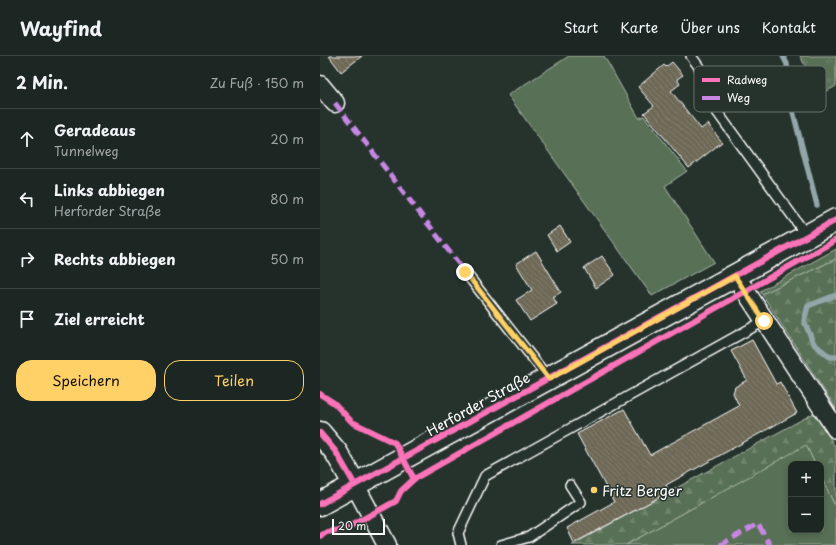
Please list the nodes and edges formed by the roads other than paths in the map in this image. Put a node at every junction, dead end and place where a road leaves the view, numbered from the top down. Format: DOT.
graph roads {
  1 [pos="691,56"];
  2 [pos="698,66"];
  3 [pos="320,85"];
  4 [pos="335,103"];
  5 [pos="717,112"];
  6 [pos="836,220"];
  7 [pos="807,236"];
  8 [pos="465,272"];
  9 [pos="735,276"];
  10 [pos="764,321"];
  11 [pos="549,379"];
  12 [pos="836,429"];
  13 [pos="320,433"];
  14 [pos="356,484"];
  15 [pos="570,485"];
  16 [pos="320,504"];
  17 [pos="387,545"];
  18 [pos="461,545"];
  19 [pos="501,545"];
  1 -- 2 [label="lane"];
  3 -- 4 [label="street"];
  5 -- 7 [label="lane"];
  6 -- 7 [label="main road, Herforder Straße"];
  7 -- 9 [label="main road, Herforder Straße"];
  8 -- 11 [label="lane"];
  9 -- 10 [label="street"];
  9 -- 11 [label="main road, Herforder Straße"];
  10 -- 12 [label="street"];
  10 -- 18 [label="lane"];
  11 -- 14 [label="main road, Herforder Straße"];
  13 -- 14 [label="main road"];
  14 -- 16 [label="main road, Herforder Straße"];
  14 -- 17 [label="street"];
  15 -- 19 [label="lane"];
}
